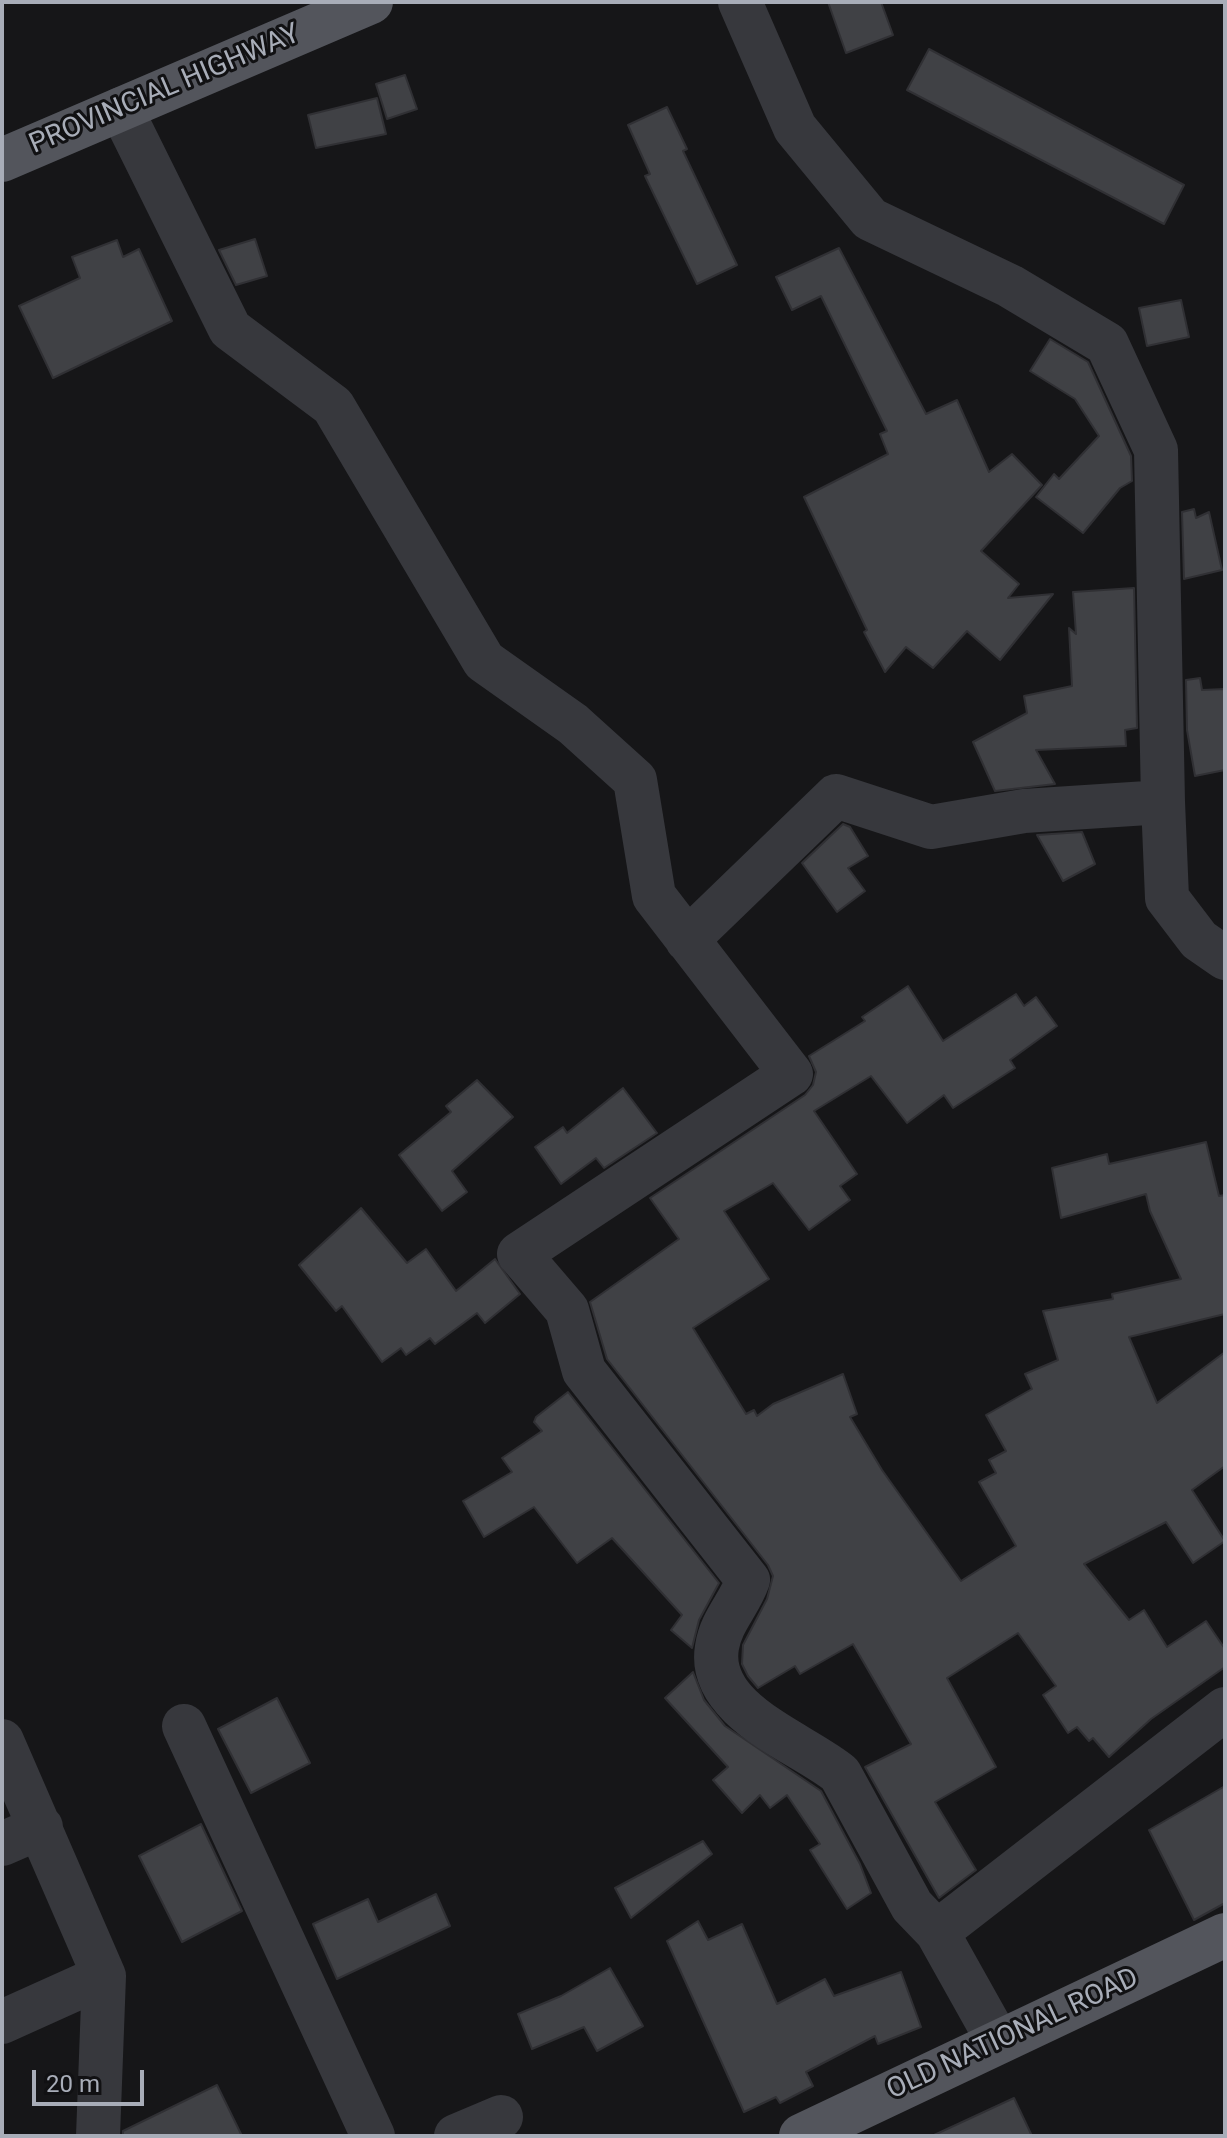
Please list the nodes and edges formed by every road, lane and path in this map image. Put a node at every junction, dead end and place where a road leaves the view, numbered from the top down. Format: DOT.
graph roads {
  1 [pos="371,2"];
  2 [pos="740,2"];
  3 [pos="121,109"];
  4 [pos="2,160"];
  5 [pos="1163,802"];
  6 [pos="687,940"];
  7 [pos="1225,958"];
  8 [pos="1225,1709"];
  9 [pos="184,1726"];
  10 [pos="2,1741"];
  11 [pos="22,1836"];
  12 [pos="937,1932"];
  13 [pos="1225,1935"];
  14 [pos="104,1976"];
  15 [pos="2,2022"];
  16 [pos="998,2041"];
  17 [pos="501,2117"];
  18 [pos="96,2135"];
  19 [pos="373,2136"];
  20 [pos="456,2136"];
  21 [pos="801,2136"];
  1 -- 3 [label="main road, PROVINCIAL HIGHWAY"];
  2 -- 5 [label="street"];
  3 -- 4 [label="main road, PROVINCIAL HIGHWAY"];
  3 -- 6 [label="street"];
  5 -- 6 [label="street"];
  5 -- 7 [label="street"];
  6 -- 12 [label="street"];
  8 -- 12 [label="street"];
  9 -- 19 [label="street"];
  10 -- 11 [label="street"];
  11 -- 14 [label="street"];
  12 -- 16 [label="street"];
  13 -- 16 [label="main road, OLD NATIONAL ROAD"];
  14 -- 15 [label="street"];
  14 -- 18 [label="street"];
  16 -- 21 [label="main road, OLD NATIONAL ROAD"];
  17 -- 20 [label="street"];
}
